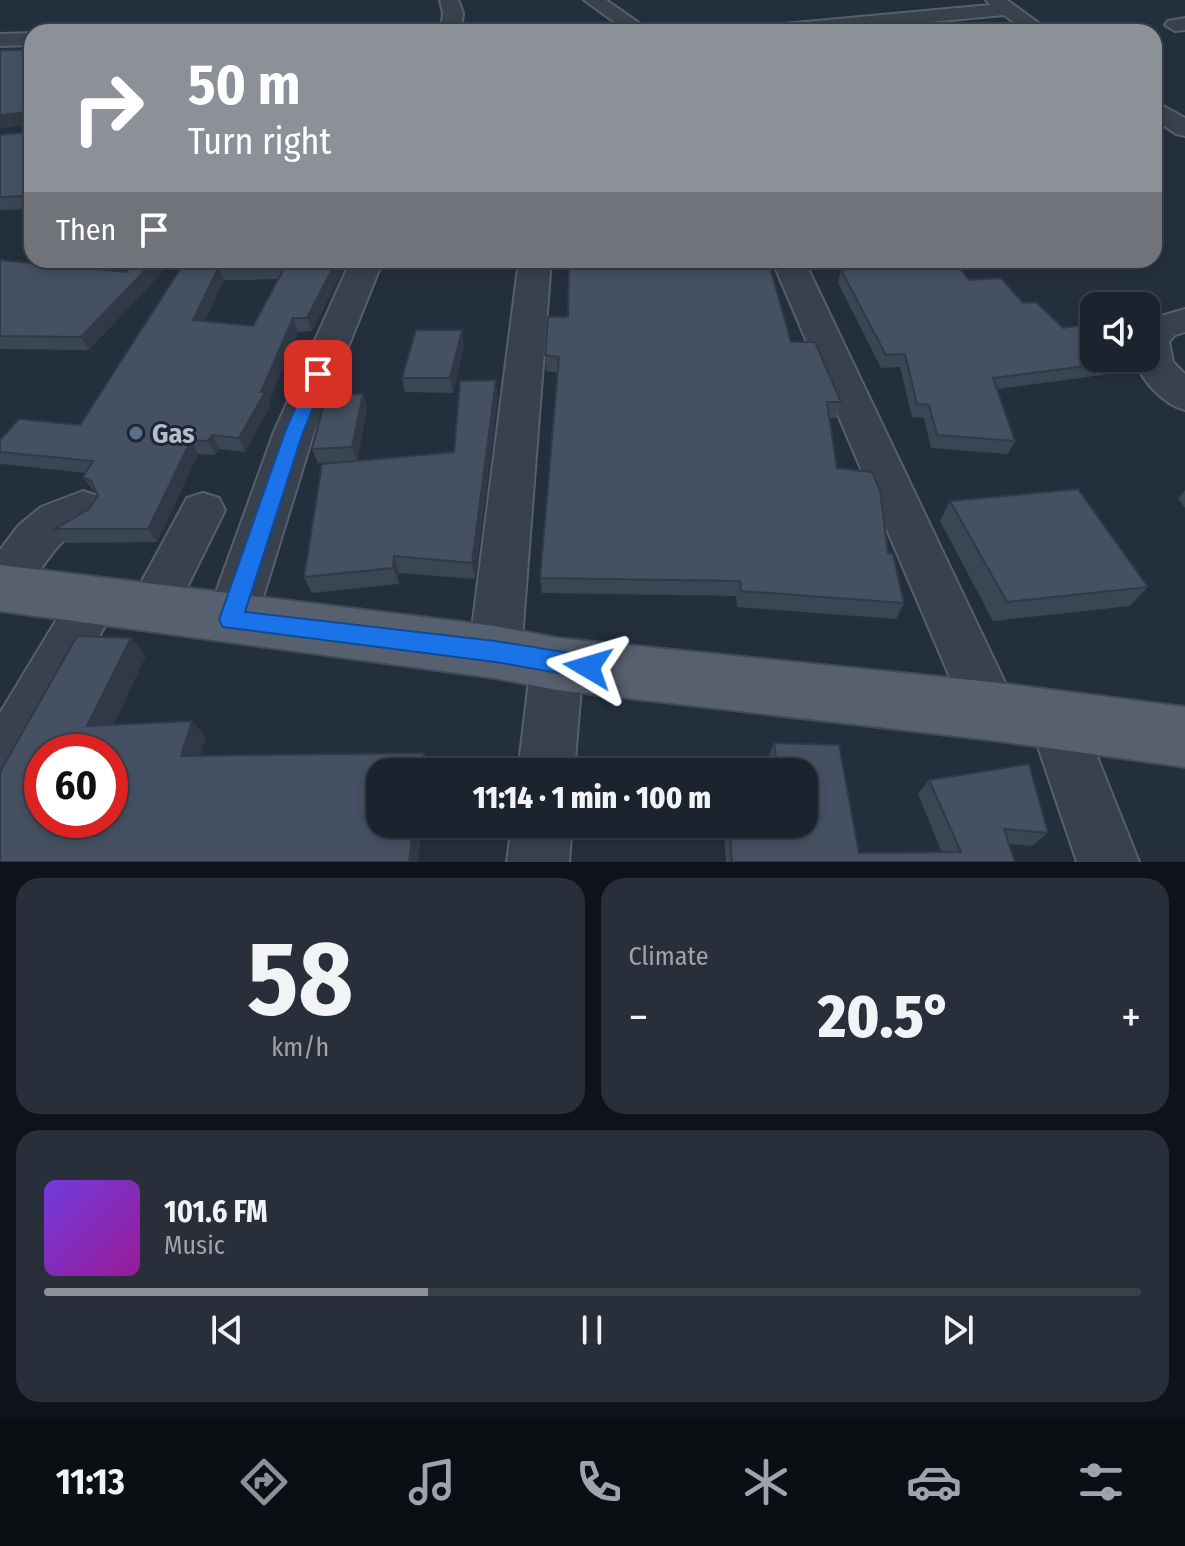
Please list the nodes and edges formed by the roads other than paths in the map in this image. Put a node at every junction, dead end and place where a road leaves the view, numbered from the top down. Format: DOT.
graph roads {
  1 [pos="449,0"];
  2 [pos="593,0"];
  3 [pos="1001,5"];
  4 [pos="452,24"];
  5 [pos="630,24"];
  6 [pos="833,24"];
  7 [pos="1029,24"];
  8 [pos="24,39"];
  9 [pos="0,40"];
  10 [pos="1162,113"];
  11 [pos="1185,129"];
  12 [pos="364,268"];
  13 [pos="534,268"];
  14 [pos="792,268"];
  15 [pos="1185,320"];
  16 [pos="1185,397"];
  17 [pos="83,508"];
  18 [pos="266,514"];
  19 [pos="0,587"];
  20 [pos="94,601"];
  21 [pos="152,609"];
  22 [pos="231,620"];
  23 [pos="495,652"];
  24 [pos="557,664"];
  25 [pos="991,711"];
  26 [pos="1056,720"];
  27 [pos="1185,737"];
  28 [pos="547,758"];
  29 [pos="0,766"];
  30 [pos="541,838"];
  31 [pos="538,862"];
  32 [pos="1108,862"];
  1 -- 4 [label="street"];
  2 -- 5 [label="street"];
  3 -- 6 [label="street"];
  3 -- 7 [label="street"];
  8 -- 9 [label="street"];
  10 -- 11 [label="street"];
  12 -- 18 [label="street"];
  13 -- 23 [label="street"];
  14 -- 25 [label="street"];
  15 -- 16 [label="street"];
  17 -- 19 [label="street"];
  18 -- 21 [label="street"];
  18 -- 22 [label="street"];
  19 -- 20 [label="main road"];
  20 -- 21 [label="main road"];
  20 -- 29 [label="street"];
  21 -- 22 [label="main road"];
  22 -- 23 [label="main road"];
  23 -- 24 [label="main road"];
  24 -- 25 [label="main road"];
  24 -- 28 [label="street"];
  25 -- 26 [label="main road"];
  26 -- 27 [label="main road"];
  26 -- 32 [label="street"];
  30 -- 31 [label="street"];
}
